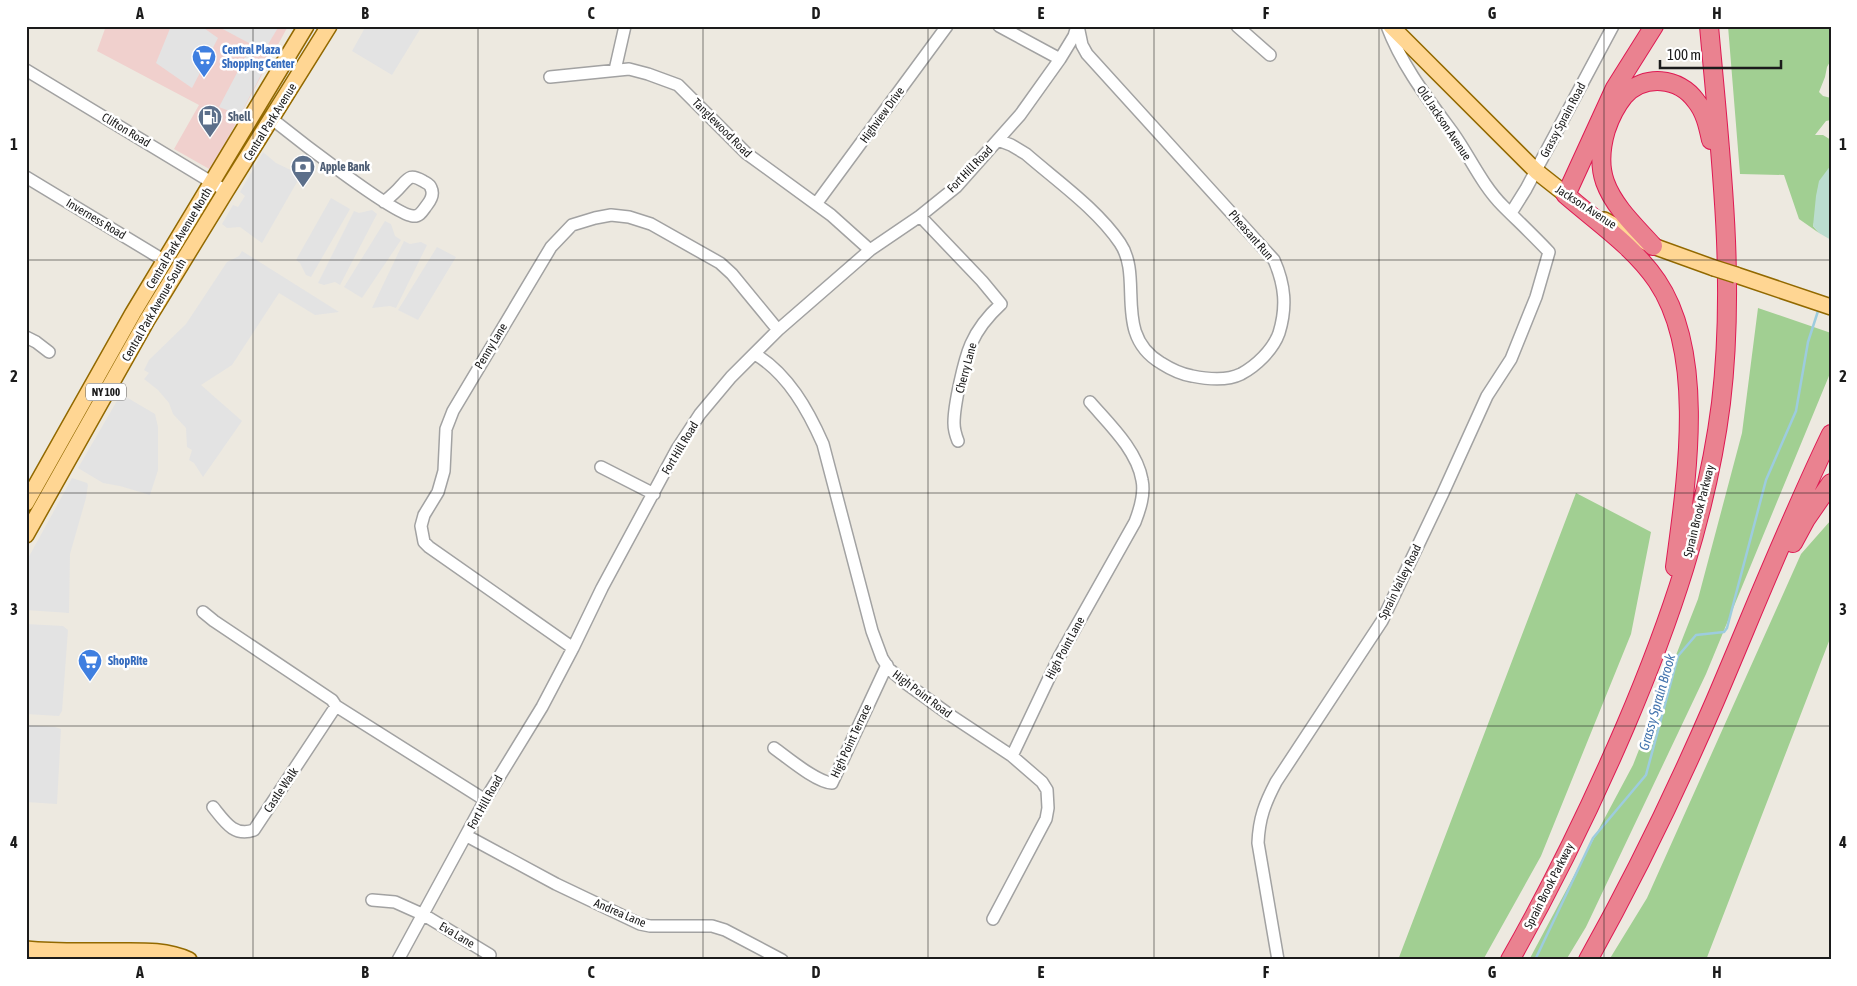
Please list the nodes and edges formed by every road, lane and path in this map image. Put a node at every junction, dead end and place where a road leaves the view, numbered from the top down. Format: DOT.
graph roads {
  1 [pos="306,26"];
  2 [pos="330,26"];
  3 [pos="625,26"];
  4 [pos="947,26"];
  5 [pos="999,26"];
  6 [pos="1077,26"];
  7 [pos="1237,26"];
  8 [pos="1386,26"];
  9 [pos="1391,26"];
  10 [pos="1613,26"];
  11 [pos="1654,26"];
  12 [pos="1709,26"];
  13 [pos="1270,55"];
  14 [pos="1060,59"];
  15 [pos="26,70"];
  16 [pos="615,70"];
  17 [pos="550,77"];
  18 [pos="272,119"];
  19 [pos="998,140"];
  20 [pos="1536,171"];
  21 [pos="26,177"];
  22 [pos="219,186"];
  23 [pos="1723,193"];
  24 [pos="1566,195"];
  25 [pos="384,202"];
  26 [pos="816,204"];
  27 [pos="1511,213"];
  28 [pos="920,216"];
  29 [pos="1653,246"];
  30 [pos="870,250"];
  31 [pos="165,261"];
  32 [pos="1831,307"];
  33 [pos="778,330"];
  34 [pos="26,337"];
  35 [pos="49,352"];
  36 [pos="755,354"];
  37 [pos="1090,402"];
  38 [pos="1831,434"];
  39 [pos="958,442"];
  40 [pos="602,466"];
  41 [pos="1831,483"];
  42 [pos="654,494"];
  43 [pos="26,503"];
  44 [pos="26,536"];
  45 [pos="203,612"];
  46 [pos="1668,615"];
  47 [pos="573,648"];
  48 [pos="1738,648"];
  49 [pos="887,665"];
  50 [pos="336,706"];
  51 [pos="774,748"];
  52 [pos="1012,756"];
  53 [pos="485,800"];
  54 [pos="214,807"];
  55 [pos="467,836"];
  56 [pos="372,900"];
  57 [pos="424,915"];
  58 [pos="993,919"];
  59 [pos="26,949"];
  60 [pos="490,954"];
  61 [pos="189,960"];
  62 [pos="398,960"];
  63 [pos="782,960"];
  64 [pos="1278,960"];
  65 [pos="1510,960"];
  66 [pos="1588,960"];
  1 -- 22 [label="main road, Central Park Avenue / NY 100"];
  2 -- 18 [label="main road, Central Park Avenue / NY 100"];
  3 -- 16 [label="street"];
  4 -- 26 [label="street, Highview Drive"];
  5 -- 14 [label="street"];
  6 -- 14 [label="street, Fort Hill Road"];
  6 -- 19 [label="street, Pheasant Run"];
  7 -- 13 [label="street"];
  8 -- 27 [label="street, Old Jackson Avenue"];
  9 -- 20 [label="main road, Jackson Avenue"];
  10 -- 20 [label="street, Grassy Sprain Road"];
  11 -- 24 [label="highway"];
  12 -- 23 [label="highway, Sprain Brook Parkway"];
  14 -- 19 [label="street, Fort Hill Road"];
  15 -- 22 [label="street, Clifton Road"];
  16 -- 17 [label="street, Tanglewood Road"];
  16 -- 26 [label="street, Tanglewood Road"];
  18 -- 22 [label="main road, Central Park Avenue / NY 100"];
  18 -- 25 [label="street"];
  19 -- 28 [label="street, Fort Hill Road"];
  20 -- 24 [label="main road, Jackson Avenue"];
  20 -- 27 [label="street, Grassy Sprain Road"];
  21 -- 31 [label="street, Inverness Road"];
  22 -- 31 [label="main road, Central Park Avenue North / NY 100"];
  22 -- 44 [label="main road, Central Park Avenue South / NY 100"];
  23 -- 29 [label="highway"];
  23 -- 46 [label="highway, Sprain Brook Parkway"];
  24 -- 29 [label="main road, Jackson Avenue"];
  24 -- 46 [label="highway"];
  26 -- 30 [label="street, Tanglewood Road"];
  27 -- 64 [label="street, Sprain Valley Road"];
  28 -- 30 [label="street, Fort Hill Road"];
  28 -- 39 [label="street, Cherry Lane"];
  29 -- 32 [label="main road, Jackson Avenue, bridge"];
  30 -- 33 [label="street, Fort Hill Road"];
  31 -- 43 [label="main road, Central Park Avenue North / NY 100"];
  33 -- 36 [label="street, Fort Hill Road"];
  33 -- 47 [label="street, Penny Lane"];
  34 -- 35 [label="street"];
  36 -- 42 [label="street, Fort Hill Road"];
  36 -- 49 [label="street, High Point Road"];
  37 -- 52 [label="street, High Point Lane"];
  38 -- 48 [label="highway"];
  40 -- 42 [label="street"];
  41 -- 48 [label="highway"];
  42 -- 47 [label="street, Fort Hill Road"];
  45 -- 50 [label="street"];
  46 -- 65 [label="highway, Sprain Brook Parkway"];
  47 -- 53 [label="street, Fort Hill Road"];
  48 -- 66 [label="highway"];
  49 -- 51 [label="street, High Point Terrace"];
  49 -- 52 [label="street, High Point Road"];
  50 -- 53 [label="street"];
  50 -- 54 [label="street, Castle Walk"];
  52 -- 58 [label="street, High Point Road"];
  53 -- 55 [label="street, Fort Hill Road"];
  55 -- 57 [label="street, Fort Hill Road"];
  55 -- 63 [label="street, Andrea Lane"];
  56 -- 57 [label="street, Eva Lane"];
  57 -- 60 [label="street, Eva Lane"];
  57 -- 62 [label="street, Fort Hill Road"];
  59 -- 61 [label="main road"];
}
